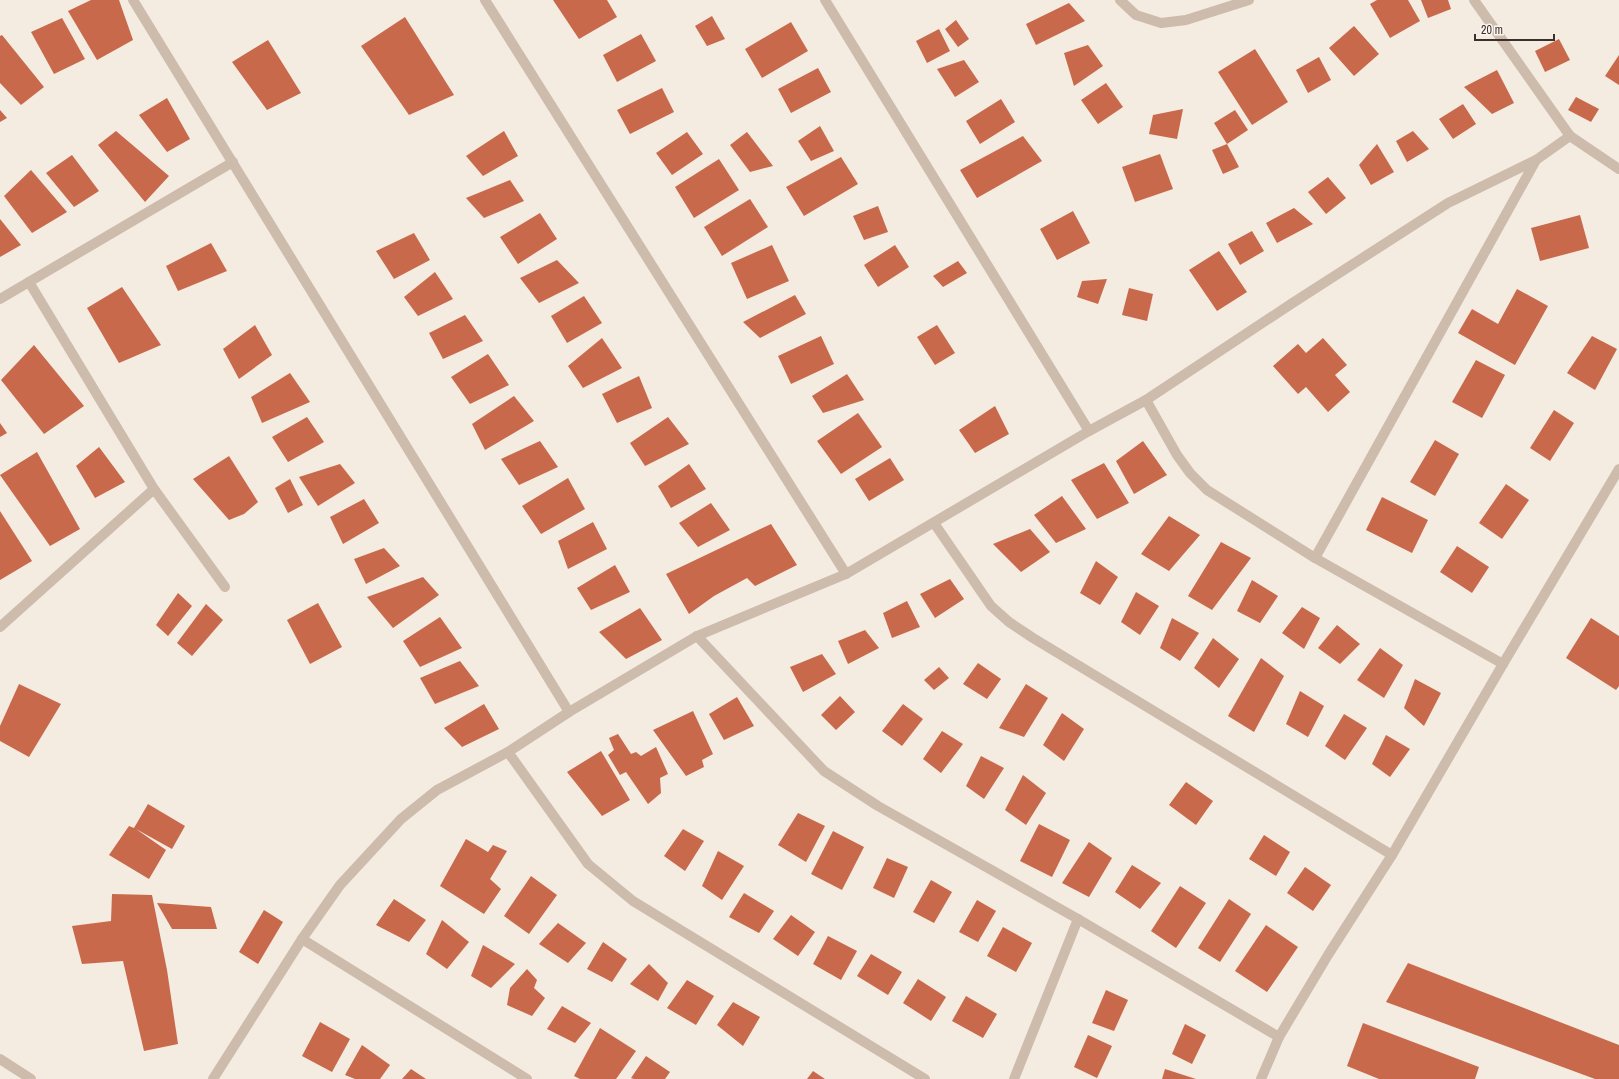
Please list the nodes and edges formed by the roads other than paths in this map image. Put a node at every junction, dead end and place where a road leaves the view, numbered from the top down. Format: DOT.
graph roads {
  1 [pos="133,0"];
  2 [pos="485,0"];
  3 [pos="825,0"];
  4 [pos="1120,0"];
  5 [pos="1249,0"];
  6 [pos="1474,0"];
  7 [pos="1570,136"];
  8 [pos="1536,160"];
  9 [pos="233,162"];
  10 [pos="1619,169"];
  11 [pos="29,282"];
  12 [pos="0,299"];
  13 [pos="1146,400"];
  14 [pos="1089,431"];
  15 [pos="1619,469"];
  16 [pos="154,488"];
  17 [pos="934,523"];
  18 [pos="1315,558"];
  19 [pos="846,574"];
  20 [pos="225,587"];
  21 [pos="0,627"];
  22 [pos="697,636"];
  23 [pos="1503,664"];
  24 [pos="569,712"];
  25 [pos="508,752"];
  26 [pos="1392,855"];
  27 [pos="1078,919"];
  28 [pos="302,939"];
  29 [pos="1279,1037"];
  30 [pos="0,1059"];
  31 [pos="31,1079"];
  32 [pos="213,1079"];
  33 [pos="526,1079"];
  34 [pos="925,1079"];
  35 [pos="1014,1079"];
  36 [pos="1261,1079"];
  1 -- 9 [label="street"];
  2 -- 19 [label="street"];
  3 -- 14 [label="street"];
  4 -- 5 [label="street"];
  6 -- 7 [label="street"];
  7 -- 8 [label="street"];
  7 -- 10 [label="street"];
  8 -- 13 [label="street"];
  8 -- 18 [label="street"];
  9 -- 11 [label="street"];
  9 -- 24 [label="street"];
  11 -- 12 [label="street"];
  11 -- 16 [label="street"];
  13 -- 14 [label="street"];
  13 -- 18 [label="street"];
  14 -- 17 [label="street"];
  15 -- 23 [label="street"];
  16 -- 20 [label="street"];
  16 -- 21 [label="street"];
  17 -- 19 [label="street"];
  17 -- 26 [label="street"];
  18 -- 23 [label="street"];
  19 -- 22 [label="street"];
  22 -- 24 [label="street"];
  22 -- 27 [label="street"];
  23 -- 26 [label="street"];
  24 -- 25 [label="street"];
  25 -- 28 [label="street"];
  25 -- 34 [label="street"];
  26 -- 29 [label="street"];
  27 -- 29 [label="street"];
  27 -- 35 [label="street"];
  28 -- 32 [label="street"];
  28 -- 33 [label="street"];
  29 -- 36 [label="street"];
  30 -- 31 [label="street"];
}
